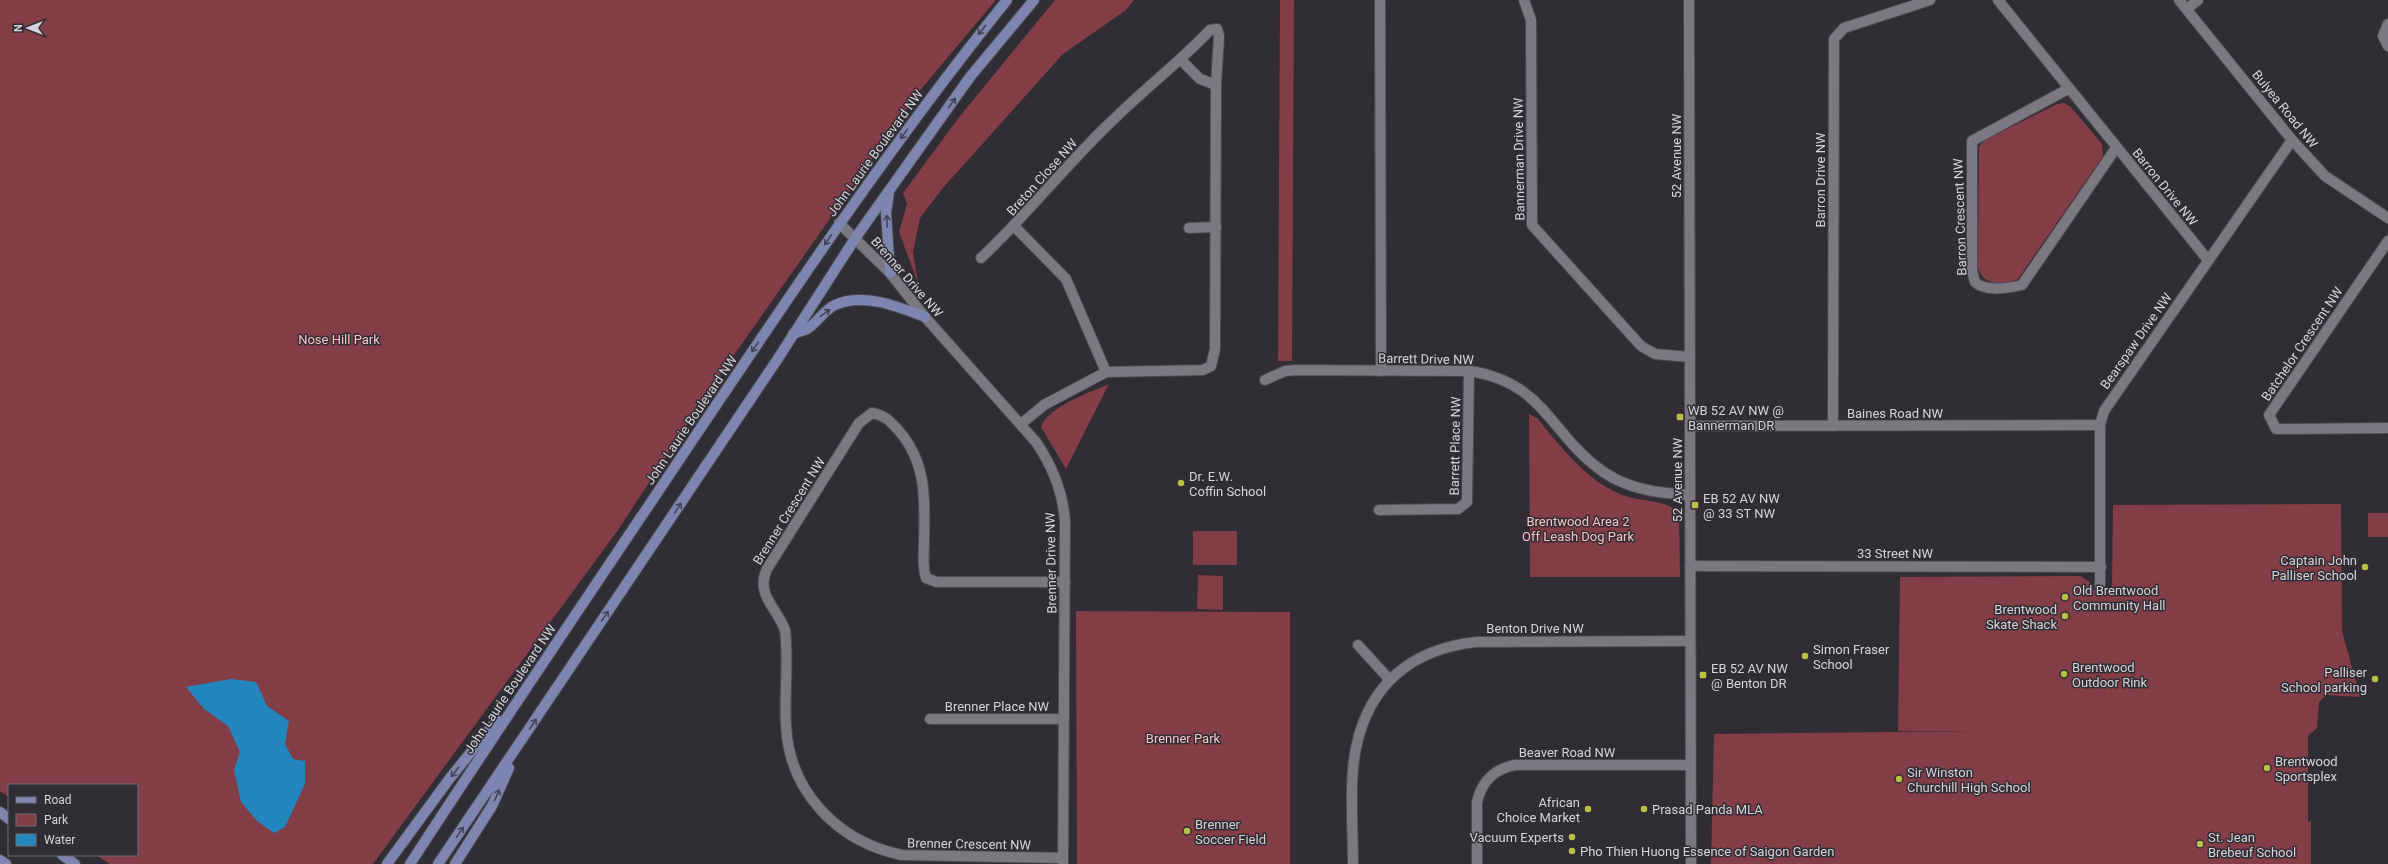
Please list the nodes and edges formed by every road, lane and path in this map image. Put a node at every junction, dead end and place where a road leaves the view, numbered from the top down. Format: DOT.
graph roads {
  1 [pos="1007,0"];
  2 [pos="1034,0"];
  3 [pos="1380,0"];
  4 [pos="1524,0"];
  5 [pos="1689,0"];
  6 [pos="1930,0"];
  7 [pos="1998,0"];
  8 [pos="2179,0"];
  9 [pos="2198,0"];
  10 [pos="2187,9"];
  11 [pos="2388,24"];
  12 [pos="2388,46"];
  13 [pos="1180,60"];
  14 [pos="1216,85"];
  15 [pos="2068,89"];
  16 [pos="2292,140"];
  17 [pos="2116,148"];
  18 [pos="889,191"];
  19 [pos="2388,218"];
  20 [pos="839,223"];
  21 [pos="1014,226"];
  22 [pos="1216,227"];
  23 [pos="1188,228"];
  24 [pos="856,237"];
  25 [pos="2388,241"];
  26 [pos="981,258"];
  27 [pos="2208,260"];
  28 [pos="890,273"];
  29 [pos="925,318"];
  30 [pos="793,334"];
  31 [pos="1690,356"];
  32 [pos="1381,371"];
  33 [pos="1469,371"];
  34 [pos="1106,372"];
  35 [pos="1265,380"];
  36 [pos="1021,424"];
  37 [pos="2100,425"];
  38 [pos="1690,426"];
  39 [pos="1833,426"];
  40 [pos="2388,428"];
  41 [pos="1690,495"];
  42 [pos="1379,510"];
  43 [pos="1690,566"];
  44 [pos="2101,567"];
  45 [pos="1065,582"];
  46 [pos="2100,587"];
  47 [pos="1690,641"];
  48 [pos="1358,645"];
  49 [pos="533,676"];
  50 [pos="1389,679"];
  51 [pos="930,719"];
  52 [pos="1064,719"];
  53 [pos="519,744"];
  54 [pos="1690,765"];
  55 [pos="63,856"];
  56 [pos="0,860"];
  57 [pos="1063,861"];
  58 [pos="6,864"];
  59 [pos="75,864"];
  60 [pos="387,864"];
  61 [pos="410,864"];
  62 [pos="438,864"];
  63 [pos="455,864"];
  64 [pos="1353,864"];
  65 [pos="1477,864"];
  66 [pos="1691,864"];
  1 -- 20 [label="main road, John Laurie Boulevard NW, one-way"];
  18 -- 2 [label="main road, one-way"];
  3 -- 32 [label="street"];
  4 -- 31 [label="street, Bannerman Drive NW"];
  5 -- 31 [label="street, 52 Avenue NW"];
  6 -- 39 [label="street, Barron Drive NW"];
  7 -- 15 [label="street, Barron Drive NW"];
  8 -- 10 [label="street, Bulyea Road NW"];
  9 -- 10 [label="street"];
  10 -- 16 [label="street, Bulyea Road NW"];
  11 -- 12 [label="street"];
  13 -- 14 [label="street"];
  13 -- 14 [label="street, Breton Close NW"];
  13 -- 21 [label="street, Breton Close NW"];
  14 -- 22 [label="street, Breton Close NW"];
  15 -- 17 [label="street, Barron Drive NW"];
  15 -- 17 [label="street, Barron Crescent NW"];
  16 -- 19 [label="street, Bulyea Road NW"];
  16 -- 27 [label="street, Bearspaw Drive NW"];
  17 -- 27 [label="street, Barron Drive NW"];
  18 -- 24 [label="main road"];
  28 -- 18 [label="main road, one-way"];
  20 -- 24 [label="street, Brenner Drive NW"];
  20 -- 49 [label="main road, John Laurie Boulevard NW, one-way"];
  21 -- 26 [label="street"];
  21 -- 34 [label="street, Breton Close NW"];
  22 -- 23 [label="street"];
  22 -- 34 [label="street, Breton Close NW"];
  24 -- 28 [label="street, Brenner Drive NW"];
  24 -- 30 [label="main road"];
  25 -- 40 [label="street, Batchelor Crescent NW"];
  27 -- 37 [label="street, Bearspaw Drive NW"];
  28 -- 29 [label="street, Brenner Drive NW"];
  30 -- 29 [label="main road, one-way"];
  29 -- 36 [label="street, Brenner Drive NW"];
  53 -- 30 [label="main road, one-way"];
  31 -- 38 [label="street, 52 Avenue NW"];
  32 -- 33 [label="street, Barrett Drive NW"];
  32 -- 35 [label="street, Barrett Drive NW"];
  33 -- 41 [label="street, Barrett Drive NW"];
  33 -- 42 [label="street, Barrett Place NW"];
  34 -- 36 [label="street, Breton Close NW"];
  36 -- 45 [label="street, Brenner Drive NW"];
  37 -- 39 [label="street, Baines Road NW"];
  37 -- 44 [label="street, Bearspaw Drive NW"];
  38 -- 39 [label="street, Baines Road NW"];
  38 -- 41 [label="street, 52 Avenue NW"];
  41 -- 43 [label="street, 52 Avenue NW"];
  43 -- 44 [label="street, 33 Street NW"];
  43 -- 47 [label="street, 52 Avenue NW"];
  44 -- 46 [label="street, Bearspaw Drive NW"];
  45 -- 52 [label="street, Brenner Drive NW"];
  45 -- 57 [label="street, Brenner Crescent NW"];
  47 -- 50 [label="street, Benton Drive NW"];
  47 -- 54 [label="street, 52 Avenue NW"];
  48 -- 50 [label="street"];
  49 -- 60 [label="main road, one-way"];
  49 -- 61 [label="main road, John Laurie Boulevard NW"];
  50 -- 64 [label="street, Benton Drive NW"];
  51 -- 52 [label="street, Brenner Place NW"];
  52 -- 57 [label="street, Brenner Drive NW"];
  62 -- 53 [label="main road, one-way"];
  63 -- 53 [label="main road, one-way"];
  54 -- 65 [label="street, Beaver Road NW"];
  54 -- 66 [label="street, 52 Avenue NW"];
  55 -- 59 [label="main road"];
  56 -- 58 [label="main road"];
}
